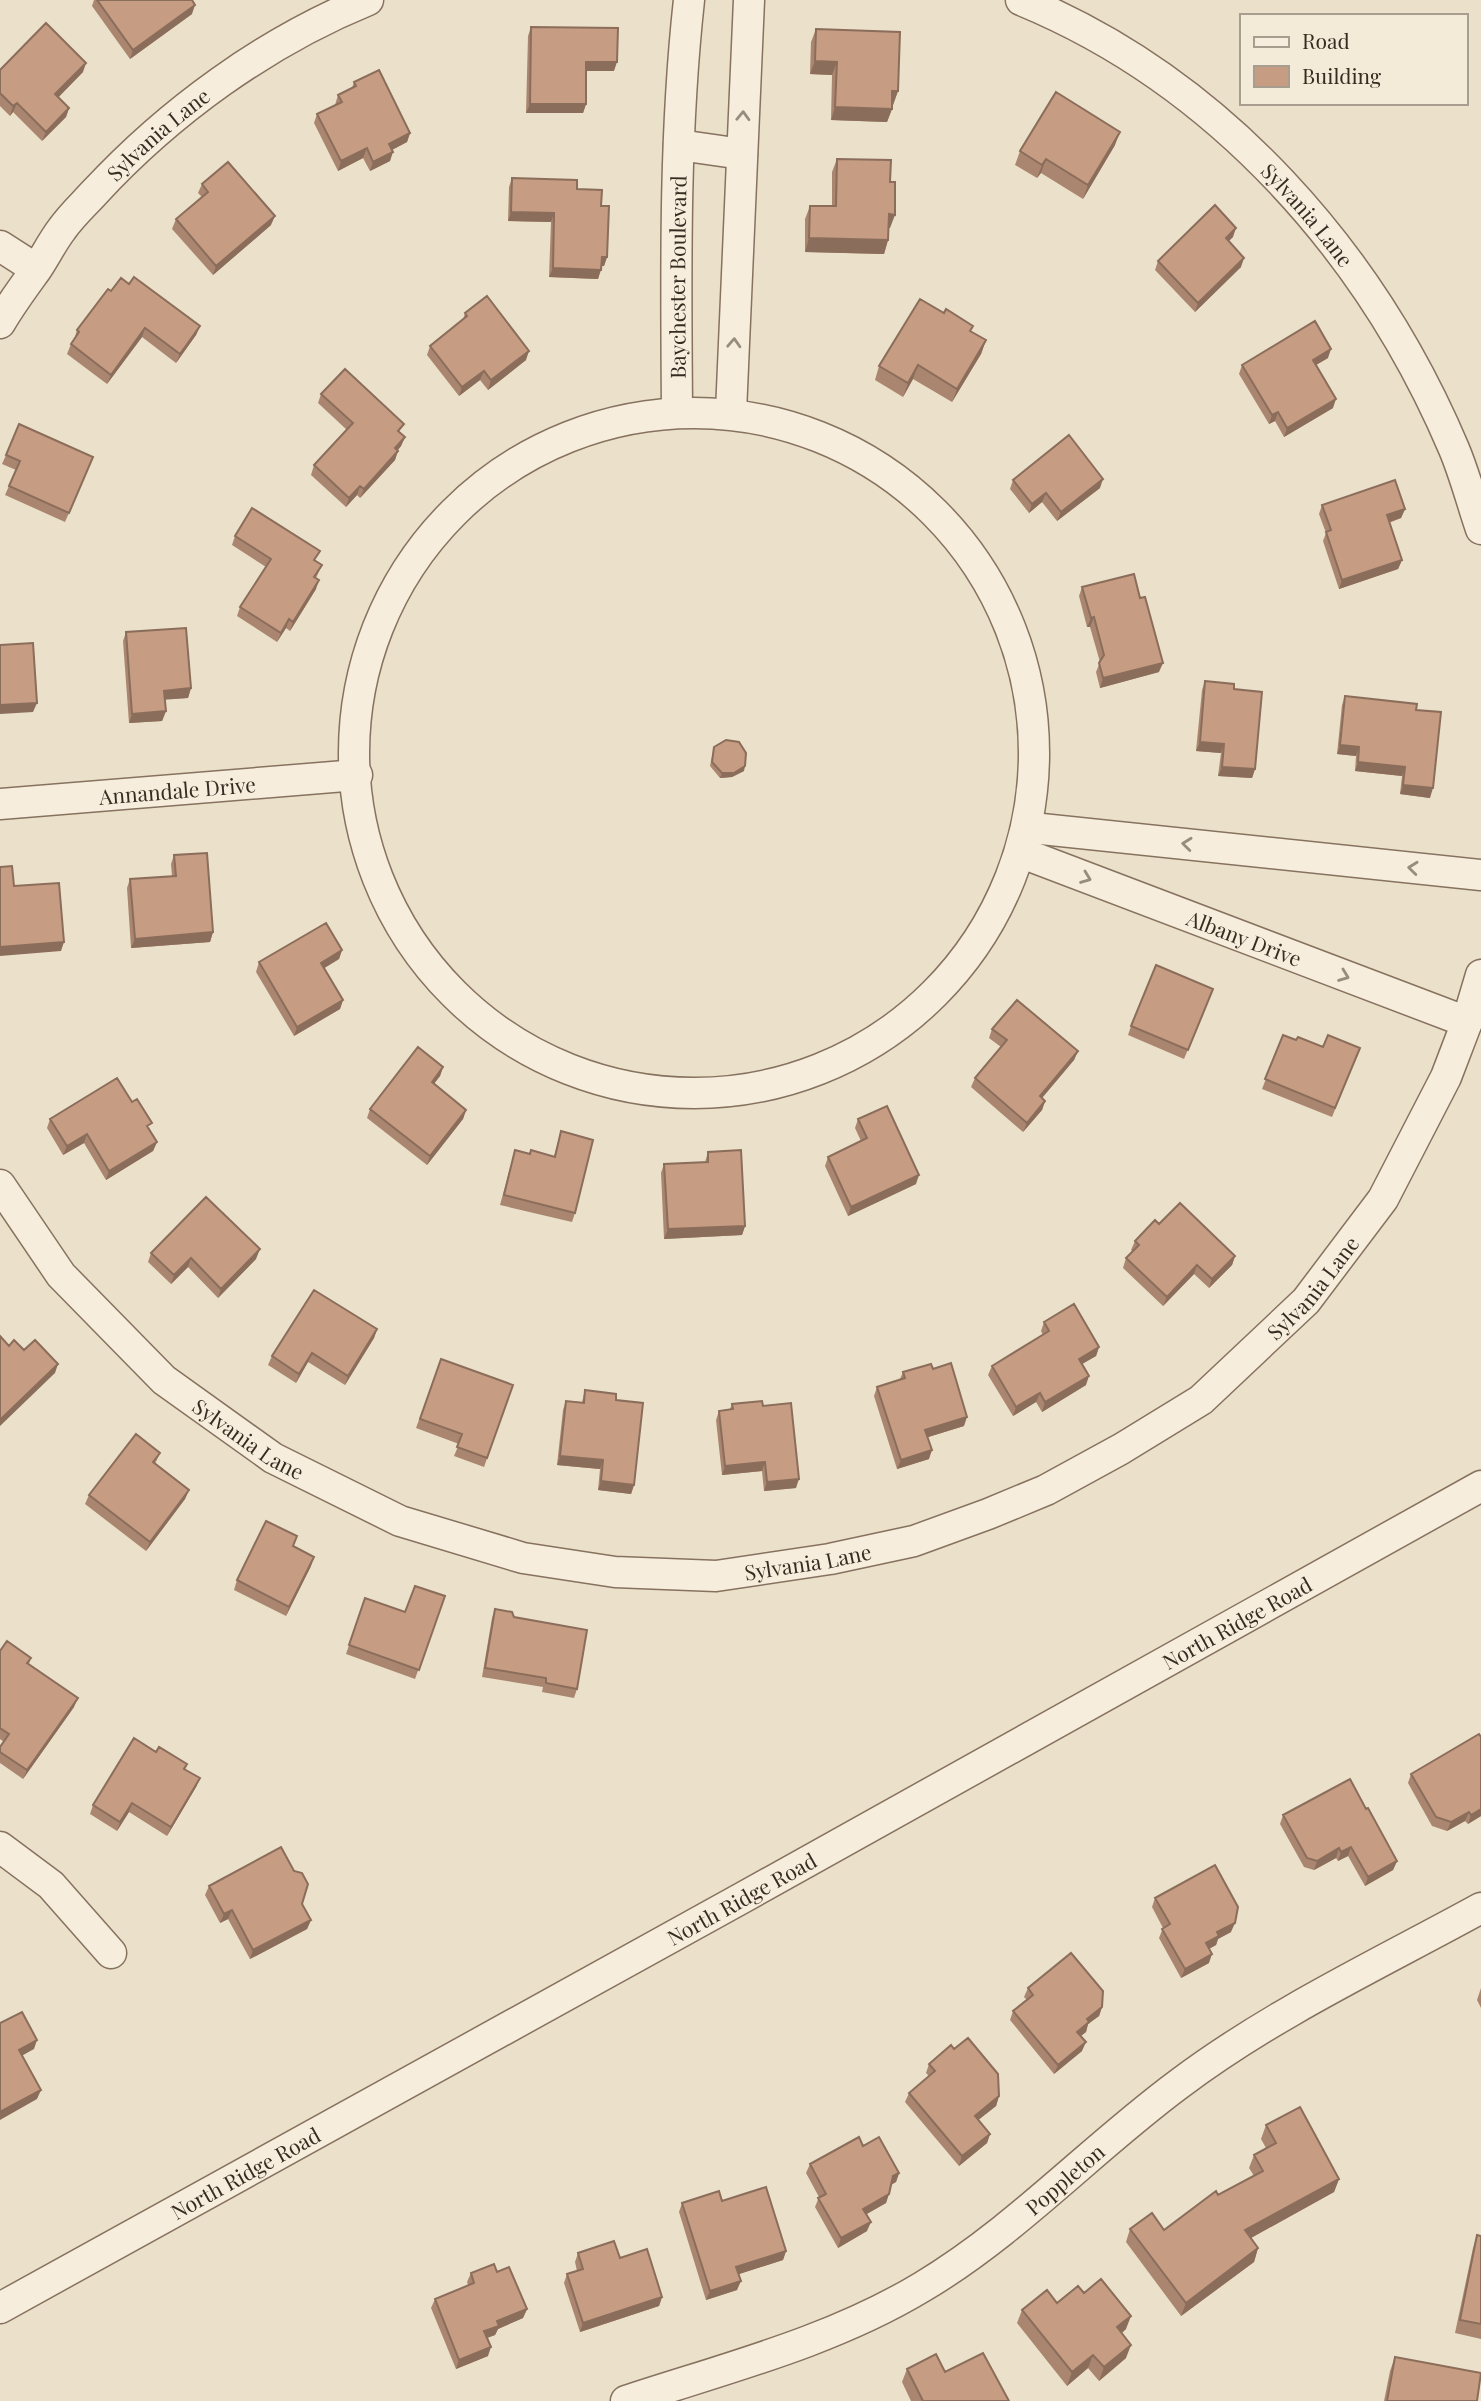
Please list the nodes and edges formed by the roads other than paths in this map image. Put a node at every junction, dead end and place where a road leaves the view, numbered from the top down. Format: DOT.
graph roads {
  1 [pos="368,0"];
  2 [pos="689,0"];
  3 [pos="749,0"];
  4 [pos="1021,0"];
  5 [pos="679,145"];
  6 [pos="742,153"];
  7 [pos="0,246"];
  8 [pos="36,269"];
  9 [pos="0,323"];
  10 [pos="677,410"];
  11 [pos="731,412"];
  12 [pos="1481,529"];
  13 [pos="356,775"];
  14 [pos="0,804"];
  15 [pos="1027,841"];
  16 [pos="1481,875"];
  17 [pos="1481,975"];
  18 [pos="1467,1022"];
  19 [pos="0,1185"];
  20 [pos="1481,1486"];
  21 [pos="0,1847"];
  22 [pos="1481,1908"];
  23 [pos="111,1953"];
  24 [pos="0,2308"];
  25 [pos="626,2401"];
  1 -- 8 [label="street, Sylvania Lane"];
  2 -- 5 [label="street, Baychester Boulevard"];
  6 -- 3 [label="street, one-way"];
  4 -- 12 [label="street, Sylvania Lane"];
  5 -- 6 [label="street, Baychester Boulevard"];
  5 -- 10 [label="street, Baychester Boulevard"];
  11 -- 6 [label="street, one-way"];
  7 -- 8 [label="street"];
  8 -- 9 [label="street, Sylvania Lane"];
  10 -- 11 [label="street"];
  10 -- 13 [label="street"];
  11 -- 15 [label="street"];
  13 -- 14 [label="street, Annandale Drive"];
  13 -- 15 [label="street"];
  16 -- 15 [label="street, one-way"];
  15 -- 18 [label="street, Albany Drive, one-way"];
  17 -- 18 [label="street, Sylvania Lane"];
  18 -- 19 [label="street, Sylvania Lane"];
  20 -- 24 [label="street, North Ridge Road"];
  21 -- 23 [label="street"];
  22 -- 25 [label="street, Poppleton"];
}
